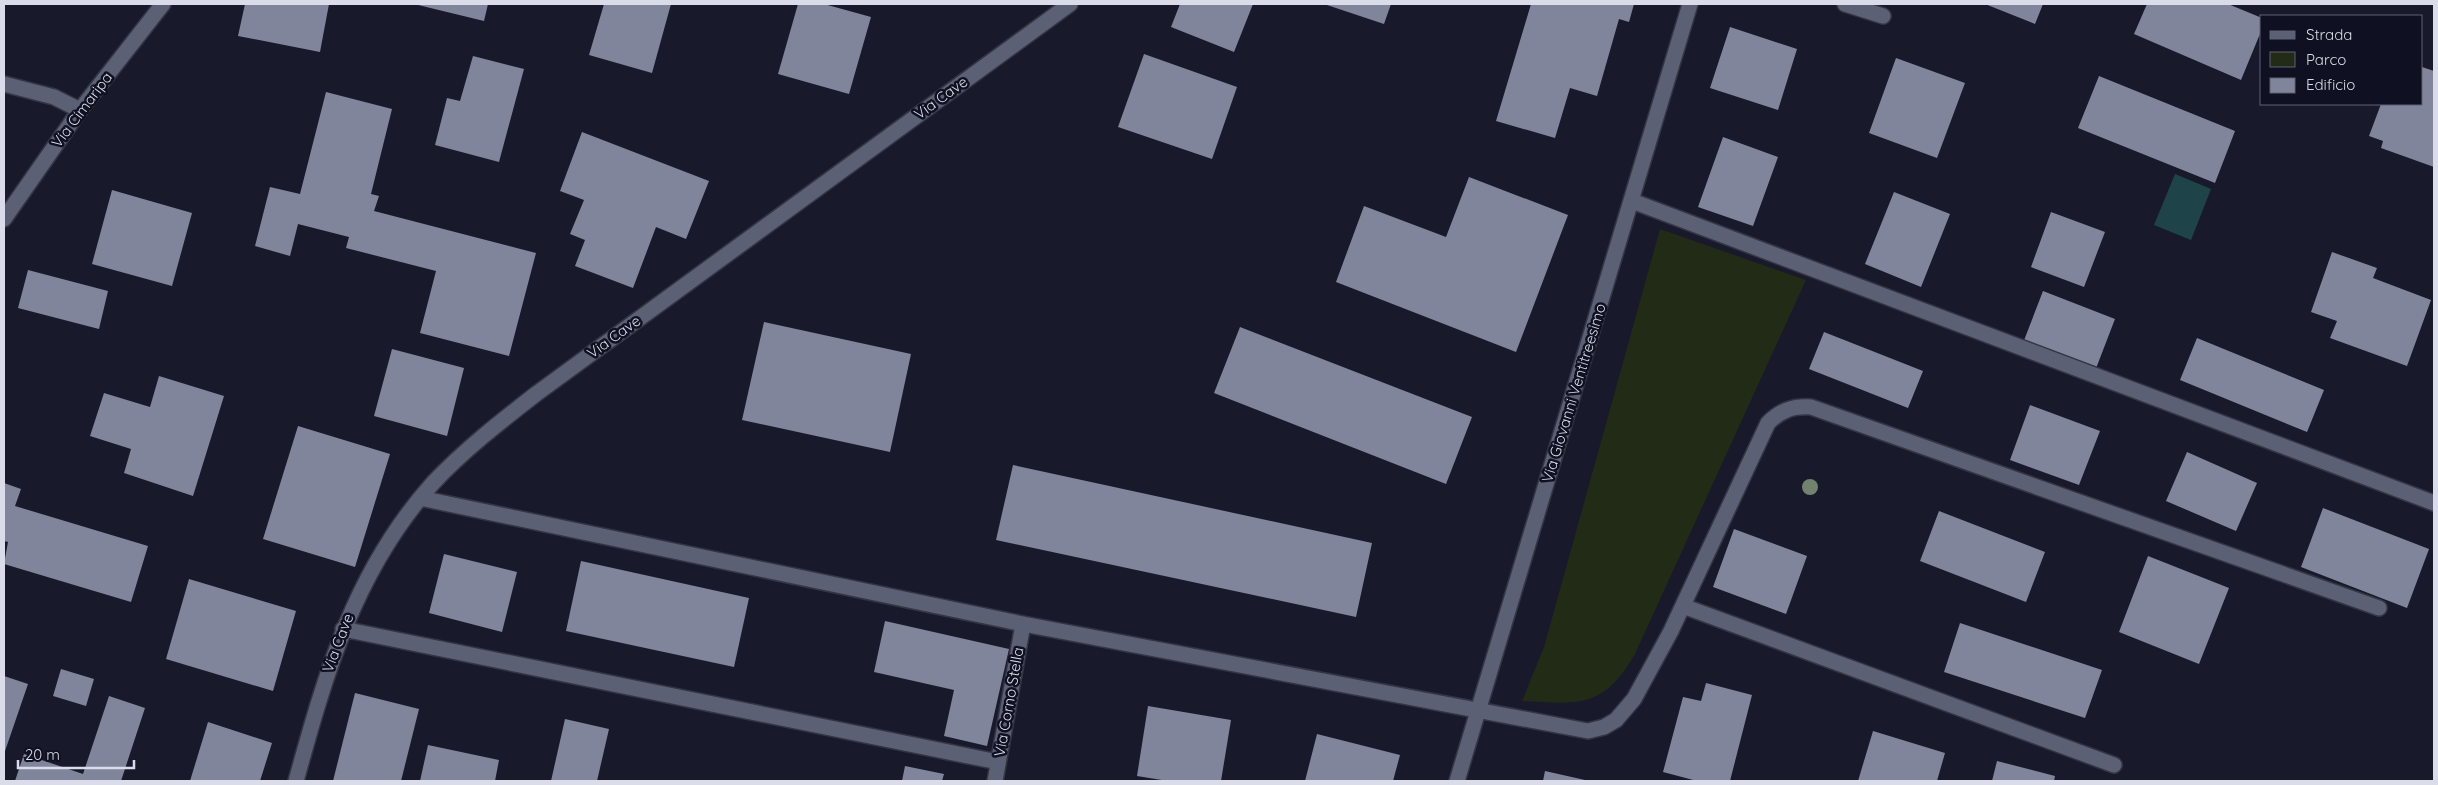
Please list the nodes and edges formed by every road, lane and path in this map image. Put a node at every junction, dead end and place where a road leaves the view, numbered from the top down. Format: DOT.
graph roads {
  1 [pos="163,4"];
  2 [pos="1070,4"];
  3 [pos="1690,4"];
  4 [pos="1846,4"];
  5 [pos="1883,16"];
  6 [pos="4,84"];
  7 [pos="80,110"];
  8 [pos="1632,201"];
  9 [pos="4,219"];
  10 [pos="420,498"];
  11 [pos="2434,503"];
  12 [pos="1683,606"];
  13 [pos="2379,608"];
  14 [pos="1023,624"];
  15 [pos="342,629"];
  16 [pos="1476,711"];
  17 [pos="998,762"];
  18 [pos="2114,765"];
  19 [pos="296,781"];
  20 [pos="995,781"];
  21 [pos="1457,781"];
  1 -- 7 [label="street, Via Cimaripa"];
  2 -- 10 [label="street, Via Cave"];
  3 -- 8 [label="street, Via Giovanni Ventitreesimo"];
  4 -- 5 [label="street"];
  6 -- 7 [label="street"];
  7 -- 9 [label="street, Via Cimaripa"];
  8 -- 11 [label="street"];
  8 -- 16 [label="street, Via Giovanni Ventitreesimo"];
  10 -- 14 [label="street"];
  10 -- 15 [label="street, Via Cave"];
  12 -- 13 [label="street"];
  12 -- 16 [label="street"];
  12 -- 18 [label="street"];
  14 -- 16 [label="street"];
  14 -- 17 [label="street, Via Corno Stella"];
  15 -- 17 [label="street"];
  15 -- 19 [label="street, Via Cave"];
  16 -- 21 [label="street, Via Giovanni Ventitreesimo"];
  17 -- 20 [label="street, Via Corno Stella"];
}
